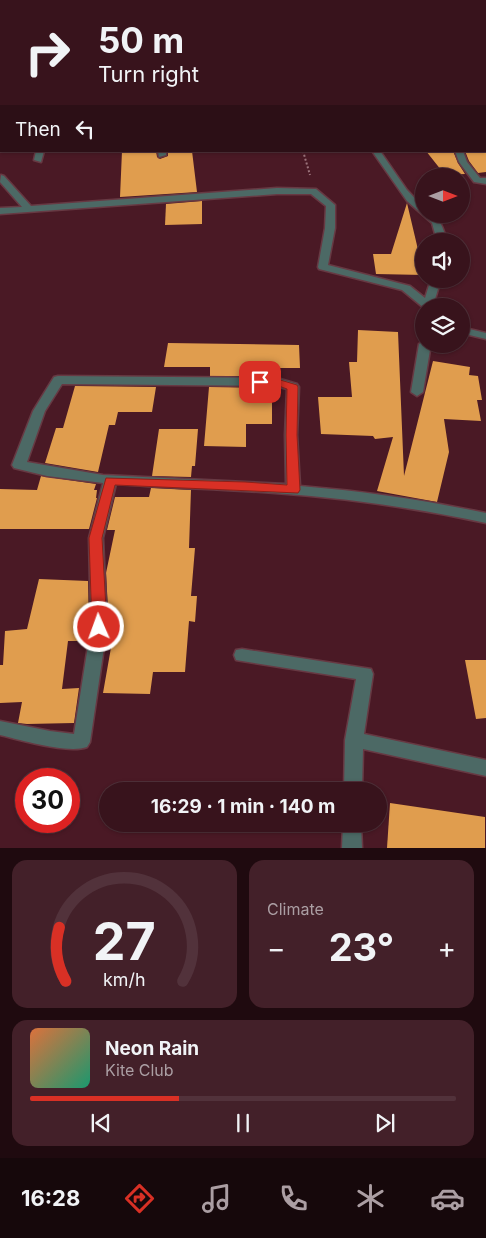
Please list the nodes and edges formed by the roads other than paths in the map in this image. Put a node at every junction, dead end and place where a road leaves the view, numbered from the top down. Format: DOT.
graph roads {
  1 [pos="377,152"];
  2 [pos="459,152"];
  3 [pos="1,178"];
  4 [pos="486,182"];
  5 [pos="415,206"];
  6 [pos="28,208"];
  7 [pos="0,211"];
  8 [pos="433,288"];
  9 [pos="470,332"];
  10 [pos="486,336"];
  11 [pos="424,353"];
  12 [pos="417,392"];
  13 [pos="110,481"];
  14 [pos="293,490"];
  15 [pos="486,518"];
  16 [pos="242,655"];
  17 [pos="0,728"];
  18 [pos="354,740"];
  19 [pos="486,768"];
  20 [pos="353,782"];
  21 [pos="352,832"];
  22 [pos="352,848"];
  1 -- 5 [label="street"];
  2 -- 4 [label="street"];
  3 -- 6 [label="street"];
  6 -- 7 [label="street"];
  6 -- 8 [label="street"];
  9 -- 10 [label="street"];
  11 -- 12 [label="street"];
  13 -- 14 [label="street"];
  13 -- 14 [label="street"];
  13 -- 17 [label="street"];
  14 -- 15 [label="street"];
  16 -- 18 [label="street"];
  18 -- 19 [label="street"];
  18 -- 20 [label="street"];
  21 -- 22 [label="street"];
}
